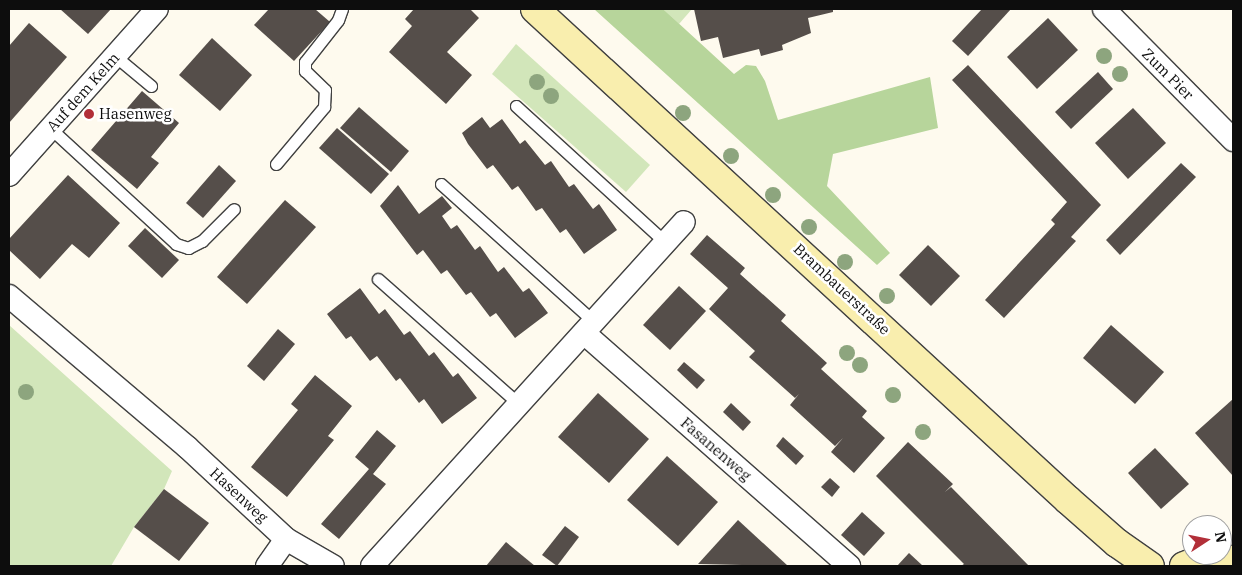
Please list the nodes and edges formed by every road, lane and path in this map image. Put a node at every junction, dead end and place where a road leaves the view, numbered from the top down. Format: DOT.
graph roads {
  1 [pos="157,9"];
  2 [pos="342,9"];
  3 [pos="535,9"];
  4 [pos="1104,9"];
  5 [pos="115,56"];
  6 [pos="151,86"];
  7 [pos="516,106"];
  8 [pos="50,128"];
  9 [pos="1233,140"];
  10 [pos="276,164"];
  11 [pos="9,175"];
  12 [pos="441,184"];
  13 [pos="234,209"];
  14 [pos="684,222"];
  15 [pos="664,241"];
  16 [pos="378,279"];
  17 [pos="9,296"];
  18 [pos="589,327"];
  19 [pos="519,404"];
  20 [pos="286,538"];
  21 [pos="1233,560"];
  22 [pos="267,566"];
  23 [pos="333,566"];
  24 [pos="372,566"];
  25 [pos="849,566"];
  26 [pos="1150,566"];
  27 [pos="1184,566"];
  1 -- 5 [label="street, Auf dem Kelm"];
  2 -- 10 [label="lane"];
  3 -- 26 [label="main road, Brambauerstraße"];
  4 -- 9 [label="street, Zum Pier"];
  5 -- 6 [label="lane"];
  5 -- 8 [label="street, Auf dem Kelm"];
  7 -- 15 [label="lane"];
  8 -- 11 [label="street, Auf dem Kelm"];
  8 -- 13 [label="lane"];
  12 -- 18 [label="lane"];
  14 -- 15 [label="street"];
  15 -- 18 [label="street"];
  16 -- 19 [label="lane"];
  17 -- 20 [label="street, Hasenweg"];
  18 -- 19 [label="street"];
  18 -- 25 [label="street, Fasanenweg"];
  19 -- 24 [label="street"];
  20 -- 22 [label="street"];
  20 -- 23 [label="street, Hasenweg"];
  21 -- 27 [label="main road"];
}
